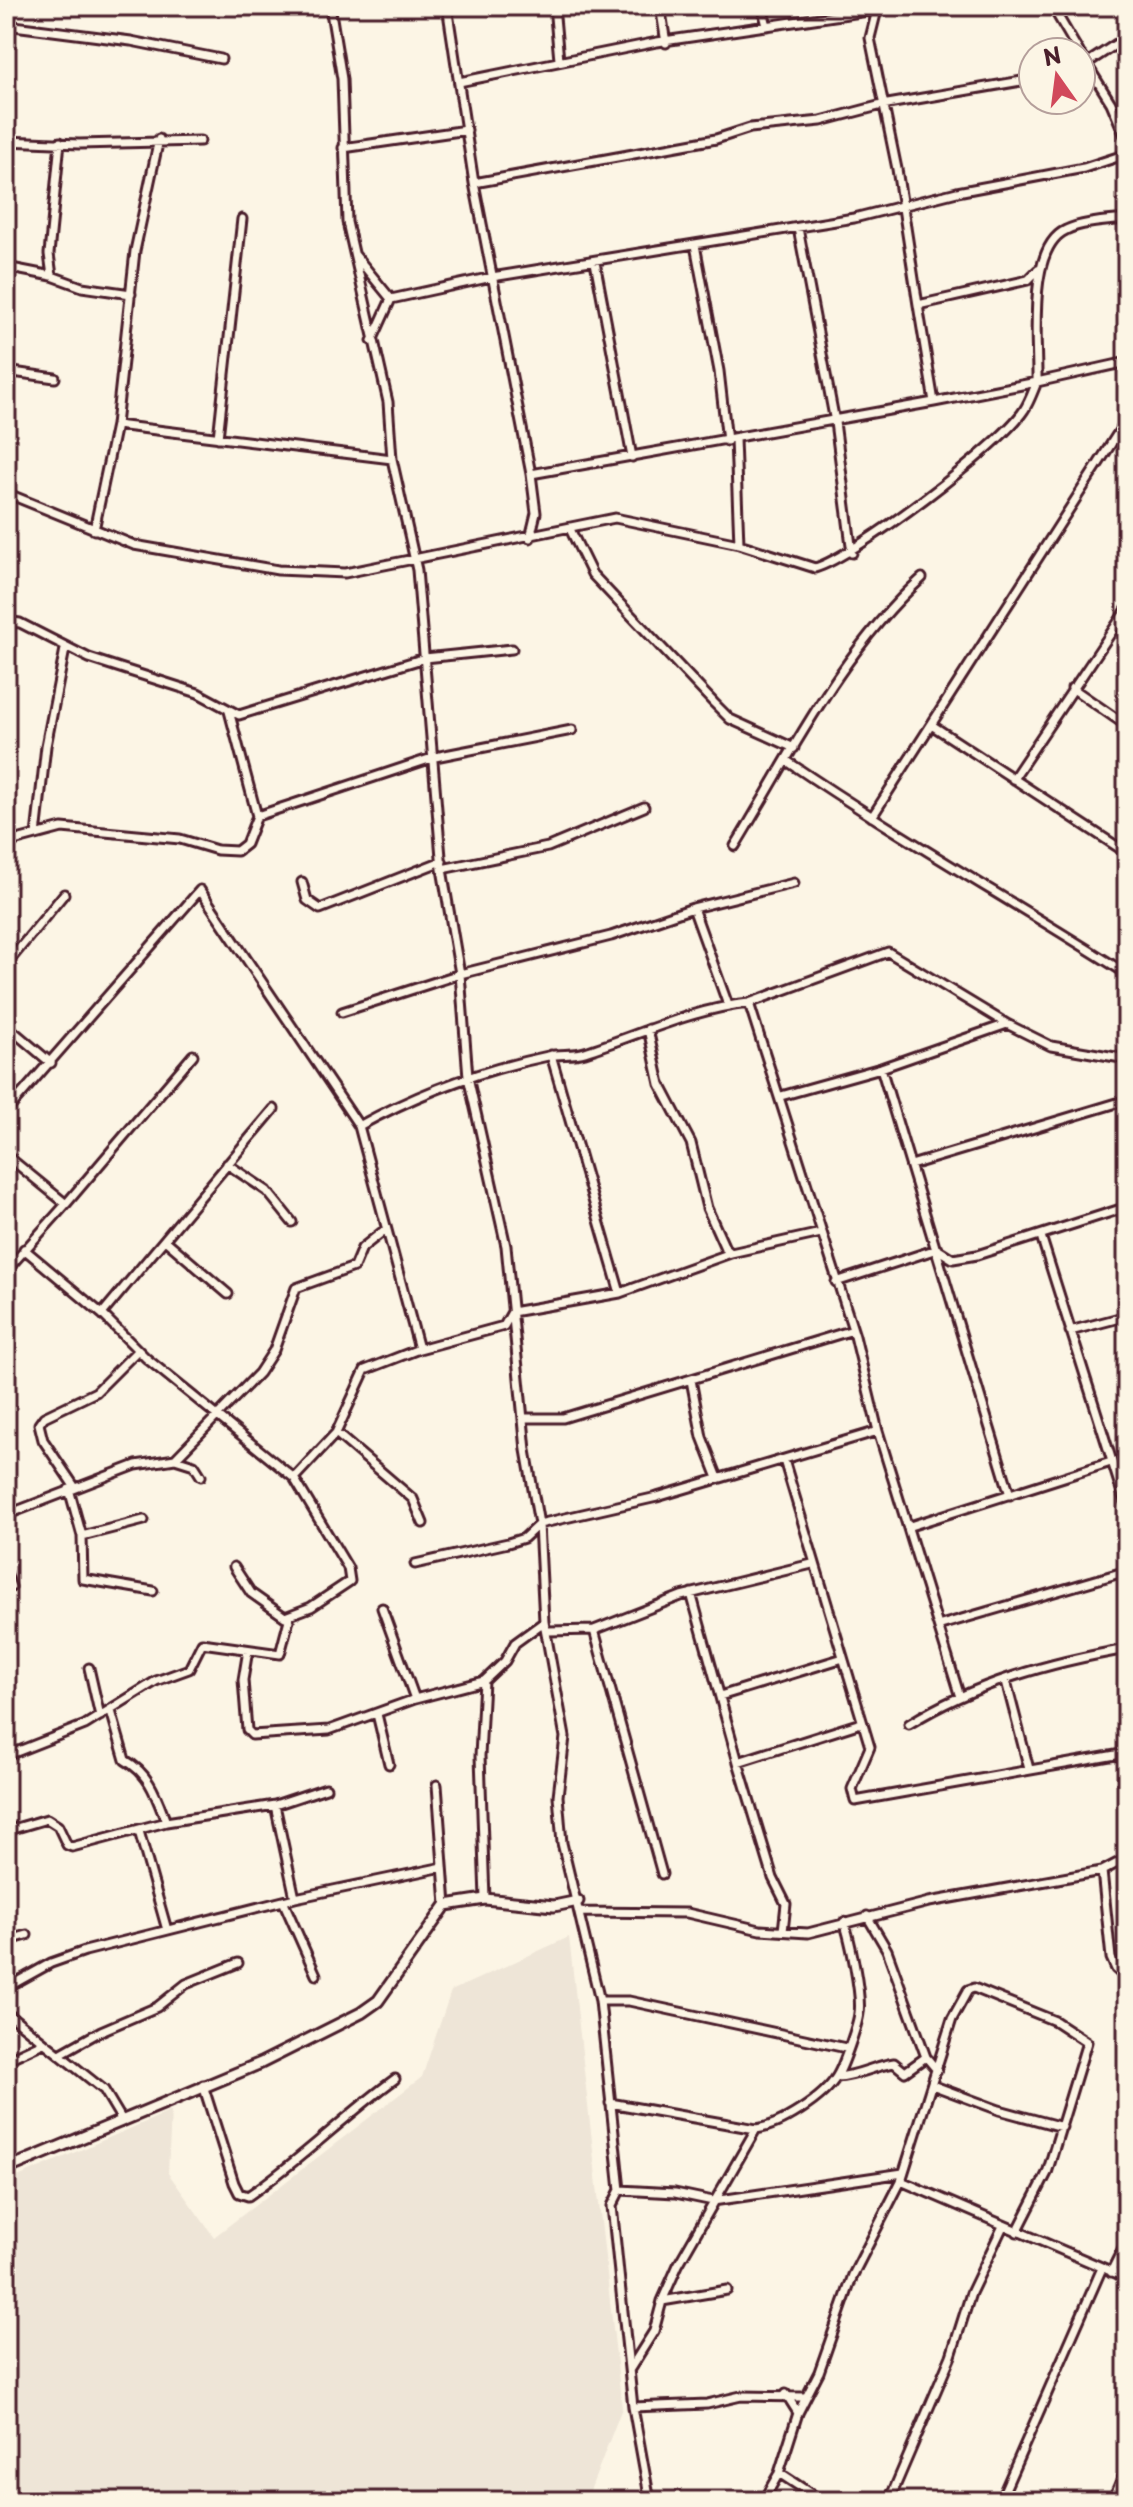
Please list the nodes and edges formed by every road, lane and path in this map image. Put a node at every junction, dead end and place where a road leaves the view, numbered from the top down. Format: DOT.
graph roads {
  1 [pos="330,6"];
  2 [pos="447,6"];
  3 [pos="554,6"];
  4 [pos="660,6"];
  5 [pos="762,6"];
  6 [pos="1052,6"];
  7 [pos="877,8"];
  8 [pos="6,25"];
  9 [pos="767,26"];
  10 [pos="1070,36"];
  11 [pos="1127,37"];
  12 [pos="666,43"];
  13 [pos="1097,57"];
  14 [pos="221,59"];
  15 [pos="559,60"];
  16 [pos="459,82"];
  17 [pos="1017,82"];
  18 [pos="1097,84"];
  19 [pos="882,105"];
  20 [pos="467,130"];
  21 [pos="159,139"];
  22 [pos="6,141"];
  23 [pos="200,141"];
  24 [pos="1127,141"];
  25 [pos="60,142"];
  26 [pos="343,148"];
  27 [pos="1127,154"];
  28 [pos="474,183"];
  29 [pos="902,206"];
  30 [pos="242,219"];
  31 [pos="1127,219"];
  32 [pos="798,228"];
  33 [pos="695,245"];
  34 [pos="353,253"];
  35 [pos="595,262"];
  36 [pos="6,267"];
  37 [pos="1038,270"];
  38 [pos="52,276"];
  39 [pos="492,277"];
  40 [pos="131,294"];
  41 [pos="391,299"];
  42 [pos="918,305"];
  43 [pos="372,341"];
  44 [pos="1127,362"];
  45 [pos="6,371"];
  46 [pos="55,378"];
  47 [pos="1037,382"];
  48 [pos="934,402"];
  49 [pos="1127,419"];
  50 [pos="835,422"];
  51 [pos="116,425"];
  52 [pos="218,438"];
  53 [pos="731,440"];
  54 [pos="632,457"];
  55 [pos="392,459"];
  56 [pos="531,474"];
  57 [pos="6,493"];
  58 [pos="570,529"];
  59 [pos="94,530"];
  60 [pos="530,538"];
  61 [pos="739,544"];
  62 [pos="852,553"];
  63 [pos="415,557"];
  64 [pos="922,578"];
  65 [pos="1127,609"];
  66 [pos="6,621"];
  67 [pos="65,649"];
  68 [pos="512,649"];
  69 [pos="425,658"];
  70 [pos="1072,688"];
  71 [pos="229,711"];
  72 [pos="933,726"];
  73 [pos="1127,726"];
  74 [pos="572,730"];
  75 [pos="794,748"];
  76 [pos="435,757"];
  77 [pos="787,761"];
  78 [pos="1013,779"];
  79 [pos="644,807"];
  80 [pos="257,816"];
  81 [pos="872,817"];
  82 [pos="36,835"];
  83 [pos="6,843"];
  84 [pos="735,846"];
  85 [pos="1127,853"];
  86 [pos="442,865"];
  87 [pos="302,882"];
  88 [pos="794,883"];
  89 [pos="64,894"];
  90 [pos="693,908"];
  91 [pos="6,965"];
  92 [pos="460,974"];
  93 [pos="1127,974"];
  94 [pos="749,1003"];
  95 [pos="728,1005"];
  96 [pos="342,1012"];
  97 [pos="1007,1024"];
  98 [pos="6,1025"];
  99 [pos="648,1029"];
  100 [pos="193,1055"];
  101 [pos="551,1055"];
  102 [pos="1127,1059"];
  103 [pos="51,1063"];
  104 [pos="881,1068"];
  105 [pos="468,1077"];
  106 [pos="781,1096"];
  107 [pos="1127,1100"];
  108 [pos="274,1109"];
  109 [pos="6,1112"];
  110 [pos="359,1126"];
  111 [pos="6,1155"];
  112 [pos="227,1164"];
  113 [pos="911,1165"];
  114 [pos="66,1204"];
  115 [pos="1127,1207"];
  116 [pos="292,1222"];
  117 [pos="386,1229"];
  118 [pos="821,1233"];
  119 [pos="1041,1236"];
  120 [pos="165,1240"];
  121 [pos="24,1249"];
  122 [pos="937,1249"];
  123 [pos="731,1253"];
  124 [pos="6,1271"];
  125 [pos="836,1282"];
  126 [pos="620,1293"];
  127 [pos="228,1294"];
  128 [pos="512,1312"];
  129 [pos="102,1314"];
  130 [pos="1127,1316"];
  131 [pos="853,1330"];
  132 [pos="1070,1331"];
  133 [pos="419,1349"];
  134 [pos="138,1350"];
  135 [pos="691,1380"];
  136 [pos="220,1416"];
  137 [pos="525,1418"];
  138 [pos="878,1431"];
  139 [pos="336,1433"];
  140 [pos="175,1459"];
  141 [pos="784,1460"];
  142 [pos="1111,1462"];
  143 [pos="201,1476"];
  144 [pos="294,1478"];
  145 [pos="718,1478"];
  146 [pos="72,1488"];
  147 [pos="1010,1495"];
  148 [pos="1127,1509"];
  149 [pos="6,1515"];
  150 [pos="144,1520"];
  151 [pos="423,1523"];
  152 [pos="539,1524"];
  153 [pos="910,1526"];
  154 [pos="82,1536"];
  155 [pos="415,1564"];
  156 [pos="812,1564"];
  157 [pos="234,1567"];
  158 [pos="1127,1571"];
  159 [pos="6,1572"];
  160 [pos="11,1587"];
  161 [pos="153,1591"];
  162 [pos="691,1593"];
  163 [pos="382,1608"];
  164 [pos="290,1616"];
  165 [pos="544,1622"];
  166 [pos="941,1625"];
  167 [pos="594,1630"];
  168 [pos="548,1631"];
  169 [pos="1127,1649"];
  170 [pos="248,1650"];
  171 [pos="840,1659"];
  172 [pos="89,1668"];
  173 [pos="484,1681"];
  174 [pos="1006,1681"];
  175 [pos="720,1696"];
  176 [pos="960,1697"];
  177 [pos="415,1699"];
  178 [pos="111,1711"];
  179 [pos="377,1714"];
  180 [pos="100,1716"];
  181 [pos="861,1723"];
  182 [pos="909,1724"];
  183 [pos="1126,1753"];
  184 [pos="6,1756"];
  185 [pos="738,1762"];
  186 [pos="389,1764"];
  187 [pos="1029,1769"];
  188 [pos="437,1785"];
  189 [pos="326,1788"];
  190 [pos="1127,1790"];
  191 [pos="275,1805"];
  192 [pos="166,1822"];
  193 [pos="6,1831"];
  194 [pos="139,1831"];
  195 [pos="1127,1858"];
  196 [pos="443,1867"];
  197 [pos="1102,1871"];
  198 [pos="662,1874"];
  199 [pos="295,1898"];
  200 [pos="485,1899"];
  201 [pos="284,1903"];
  202 [pos="446,1905"];
  203 [pos="578,1907"];
  204 [pos="867,1916"];
  205 [pos="844,1922"];
  206 [pos="167,1930"];
  207 [pos="783,1931"];
  208 [pos="27,1935"];
  209 [pos="6,1941"];
  210 [pos="238,1963"];
  211 [pos="316,1975"];
  212 [pos="1127,1979"];
  213 [pos="6,1988"];
  214 [pos="600,2001"];
  215 [pos="6,2012"];
  216 [pos="43,2043"];
  217 [pos="846,2048"];
  218 [pos="60,2054"];
  219 [pos="926,2057"];
  220 [pos="6,2060"];
  221 [pos="937,2070"];
  222 [pos="837,2077"];
  223 [pos="395,2079"];
  224 [pos="203,2085"];
  225 [pos="932,2085"];
  226 [pos="610,2103"];
  227 [pos="122,2120"];
  228 [pos="1062,2127"];
  229 [pos="756,2129"];
  230 [pos="6,2169"];
  231 [pos="902,2177"];
  232 [pos="620,2190"];
  233 [pos="713,2201"];
  234 [pos="1003,2226"];
  235 [pos="1017,2232"];
  236 [pos="1127,2240"];
  237 [pos="1102,2268"];
  238 [pos="1111,2272"];
  239 [pos="1127,2278"];
  240 [pos="727,2290"];
  241 [pos="662,2301"];
  242 [pos="630,2369"];
  243 [pos="786,2394"];
  244 [pos="806,2397"];
  245 [pos="633,2407"];
  246 [pos="798,2413"];
  247 [pos="1127,2467"];
  248 [pos="779,2473"];
  249 [pos="1116,2492"];
  250 [pos="1127,2497"];
  251 [pos="650,2501"];
  252 [pos="763,2501"];
  253 [pos="822,2501"];
  254 [pos="889,2501"];
  255 [pos="1000,2501"];
  256 [pos="1112,2501"];
  1 -- 26 [label="street"];
  2 -- 16 [label="street"];
  3 -- 15 [label="street"];
  4 -- 12 [label="street"];
  5 -- 9 [label="street"];
  6 -- 10 [label="street"];
  7 -- 9 [label="street"];
  7 -- 19 [label="street"];
  8 -- 14 [label="street"];
  9 -- 12 [label="street"];
  11 -- 13 [label="street"];
  12 -- 15 [label="street"];
  15 -- 16 [label="street"];
  16 -- 20 [label="street"];
  17 -- 19 [label="street"];
  18 -- 24 [label="street"];
  19 -- 28 [label="street"];
  19 -- 29 [label="street"];
  20 -- 26 [label="street"];
  20 -- 28 [label="street"];
  21 -- 23 [label="street"];
  21 -- 25 [label="street"];
  21 -- 40 [label="street"];
  22 -- 25 [label="street"];
  25 -- 38 [label="street"];
  26 -- 34 [label="street"];
  27 -- 29 [label="street"];
  28 -- 39 [label="street"];
  29 -- 32 [label="street"];
  29 -- 42 [label="street"];
  30 -- 52 [label="street"];
  31 -- 37 [label="street"];
  32 -- 33 [label="street"];
  32 -- 50 [label="street"];
  33 -- 35 [label="street"];
  33 -- 53 [label="street"];
  34 -- 41 [label="street"];
  34 -- 43 [label="street"];
  35 -- 39 [label="street"];
  35 -- 54 [label="street"];
  36 -- 38 [label="street"];
  37 -- 42 [label="street"];
  37 -- 47 [label="street"];
  38 -- 40 [label="street"];
  39 -- 41 [label="street"];
  39 -- 56 [label="street"];
  40 -- 51 [label="street"];
  41 -- 43 [label="street"];
  42 -- 48 [label="street"];
  43 -- 55 [label="street"];
  44 -- 47 [label="street"];
  45 -- 46 [label="street"];
  47 -- 48 [label="street"];
  47 -- 62 [label="street"];
  48 -- 50 [label="street"];
  49 -- 72 [label="street"];
  50 -- 53 [label="street"];
  50 -- 62 [label="street"];
  51 -- 52 [label="street"];
  51 -- 59 [label="street"];
  52 -- 55 [label="street"];
  53 -- 54 [label="street"];
  53 -- 61 [label="street"];
  54 -- 56 [label="street"];
  55 -- 63 [label="street"];
  56 -- 60 [label="street"];
  57 -- 59 [label="street"];
  58 -- 60 [label="street"];
  58 -- 61 [label="street"];
  58 -- 75 [label="street"];
  59 -- 63 [label="street"];
  60 -- 63 [label="street"];
  61 -- 62 [label="street"];
  63 -- 69 [label="street"];
  64 -- 75 [label="street"];
  65 -- 70 [label="street"];
  66 -- 67 [label="street"];
  67 -- 71 [label="street"];
  67 -- 82 [label="street"];
  68 -- 69 [label="street"];
  69 -- 71 [label="street"];
  69 -- 76 [label="street"];
  70 -- 73 [label="street"];
  70 -- 78 [label="street"];
  71 -- 80 [label="street"];
  72 -- 78 [label="street"];
  72 -- 81 [label="street"];
  74 -- 76 [label="street"];
  75 -- 77 [label="street"];
  76 -- 80 [label="street"];
  76 -- 86 [label="street"];
  77 -- 81 [label="street"];
  77 -- 84 [label="street"];
  78 -- 85 [label="street"];
  79 -- 86 [label="street"];
  80 -- 82 [label="street"];
  81 -- 93 [label="street"];
  82 -- 83 [label="street"];
  86 -- 87 [label="street"];
  86 -- 92 [label="street"];
  88 -- 90 [label="street"];
  89 -- 91 [label="street"];
  90 -- 92 [label="street"];
  90 -- 95 [label="street"];
  92 -- 96 [label="street"];
  92 -- 105 [label="street"];
  94 -- 95 [label="street"];
  94 -- 97 [label="street"];
  94 -- 106 [label="street"];
  95 -- 99 [label="street"];
  97 -- 102 [label="street"];
  97 -- 104 [label="street"];
  98 -- 103 [label="street"];
  99 -- 101 [label="street"];
  99 -- 123 [label="street"];
  100 -- 114 [label="street"];
  101 -- 105 [label="street"];
  101 -- 126 [label="street"];
  103 -- 109 [label="street"];
  103 -- 110 [label="street"];
  104 -- 106 [label="street"];
  104 -- 113 [label="street"];
  105 -- 110 [label="street"];
  105 -- 128 [label="street"];
  106 -- 118 [label="street"];
  107 -- 113 [label="street"];
  108 -- 112 [label="street"];
  110 -- 117 [label="street"];
  111 -- 114 [label="street"];
  112 -- 116 [label="street"];
  112 -- 120 [label="street"];
  113 -- 122 [label="street"];
  114 -- 121 [label="street"];
  115 -- 119 [label="street"];
  117 -- 133 [label="street"];
  117 -- 136 [label="street"];
  118 -- 123 [label="street"];
  118 -- 125 [label="street"];
  119 -- 122 [label="street"];
  119 -- 132 [label="street"];
  120 -- 127 [label="street"];
  120 -- 129 [label="street"];
  121 -- 124 [label="street"];
  121 -- 129 [label="street"];
  122 -- 125 [label="street"];
  122 -- 147 [label="street"];
  123 -- 126 [label="street"];
  125 -- 131 [label="street"];
  126 -- 128 [label="street"];
  128 -- 133 [label="street"];
  128 -- 137 [label="street"];
  129 -- 134 [label="street"];
  130 -- 132 [label="street"];
  131 -- 135 [label="street"];
  131 -- 138 [label="street"];
  132 -- 142 [label="street"];
  133 -- 139 [label="street"];
  134 -- 136 [label="street"];
  134 -- 146 [label="street"];
  135 -- 137 [label="street"];
  135 -- 145 [label="street"];
  136 -- 140 [label="street"];
  136 -- 144 [label="street"];
  137 -- 152 [label="street"];
  138 -- 141 [label="street"];
  138 -- 153 [label="street"];
  139 -- 144 [label="street"];
  139 -- 151 [label="street"];
  140 -- 143 [label="street"];
  140 -- 146 [label="street"];
  141 -- 145 [label="street"];
  141 -- 156 [label="street"];
  142 -- 147 [label="street"];
  142 -- 148 [label="street"];
  144 -- 164 [label="street"];
  145 -- 152 [label="street"];
  146 -- 149 [label="street"];
  146 -- 154 [label="street"];
  147 -- 153 [label="street"];
  150 -- 154 [label="street"];
  152 -- 155 [label="street"];
  152 -- 165 [label="street"];
  153 -- 166 [label="street"];
  154 -- 161 [label="street"];
  156 -- 162 [label="street"];
  156 -- 171 [label="street"];
  157 -- 164 [label="street"];
  158 -- 166 [label="street"];
  159 -- 160 [label="street"];
  162 -- 167 [label="street"];
  162 -- 175 [label="street"];
  163 -- 177 [label="street"];
  164 -- 170 [label="street"];
  165 -- 168 [label="street"];
  165 -- 173 [label="street"];
  166 -- 176 [label="street"];
  167 -- 168 [label="street"];
  167 -- 198 [label="street"];
  168 -- 203 [label="street"];
  169 -- 174 [label="street"];
  170 -- 178 [label="street"];
  170 -- 179 [label="street"];
  171 -- 175 [label="street"];
  171 -- 181 [label="street"];
  172 -- 180 [label="street"];
  173 -- 177 [label="street"];
  173 -- 200 [label="street"];
  174 -- 176 [label="street"];
  174 -- 187 [label="street"];
  175 -- 185 [label="street"];
  176 -- 182 [label="street"];
  177 -- 179 [label="street"];
  178 -- 180 [label="street"];
  178 -- 192 [label="street"];
  179 -- 186 [label="street"];
  180 -- 184 [label="street"];
  181 -- 185 [label="street"];
  181 -- 187 [label="street"];
  183 -- 187 [label="street"];
  183 -- 190 [label="street"];
  185 -- 207 [label="street"];
  188 -- 196 [label="street"];
  189 -- 191 [label="street"];
  191 -- 192 [label="street"];
  191 -- 199 [label="street"];
  192 -- 194 [label="street"];
  193 -- 194 [label="street"];
  194 -- 206 [label="street"];
  195 -- 197 [label="street"];
  196 -- 199 [label="street"];
  196 -- 202 [label="street"];
  197 -- 204 [label="street"];
  197 -- 212 [label="street"];
  199 -- 201 [label="street"];
  200 -- 202 [label="street"];
  200 -- 203 [label="street"];
  201 -- 206 [label="street"];
  201 -- 211 [label="street"];
  202 -- 224 [label="street"];
  203 -- 207 [label="street"];
  203 -- 214 [label="street"];
  204 -- 205 [label="street"];
  204 -- 219 [label="street"];
  205 -- 207 [label="street"];
  205 -- 217 [label="street"];
  206 -- 213 [label="street"];
  208 -- 209 [label="street"];
  210 -- 218 [label="street"];
  214 -- 217 [label="street"];
  214 -- 226 [label="street"];
  215 -- 216 [label="street"];
  216 -- 218 [label="street"];
  216 -- 220 [label="street"];
  217 -- 222 [label="street"];
  218 -- 227 [label="street"];
  219 -- 221 [label="street"];
  219 -- 222 [label="street"];
  221 -- 225 [label="street"];
  221 -- 228 [label="street"];
  222 -- 229 [label="street"];
  223 -- 224 [label="street"];
  224 -- 227 [label="street"];
  225 -- 228 [label="street"];
  225 -- 231 [label="street"];
  226 -- 229 [label="street"];
  226 -- 232 [label="street"];
  227 -- 230 [label="street"];
  228 -- 235 [label="street"];
  229 -- 233 [label="street"];
  231 -- 233 [label="street"];
  231 -- 234 [label="street"];
  231 -- 244 [label="street"];
  232 -- 233 [label="street"];
  232 -- 242 [label="street"];
  233 -- 241 [label="street"];
  234 -- 235 [label="street"];
  234 -- 254 [label="street"];
  235 -- 237 [label="street"];
  236 -- 238 [label="street"];
  237 -- 238 [label="street"];
  237 -- 255 [label="street"];
  238 -- 239 [label="street"];
  240 -- 241 [label="street"];
  241 -- 242 [label="street"];
  242 -- 245 [label="street"];
  243 -- 244 [label="street"];
  243 -- 245 [label="street"];
  243 -- 246 [label="street"];
  244 -- 246 [label="street"];
  245 -- 251 [label="street"];
  246 -- 248 [label="street"];
  247 -- 249 [label="street"];
  248 -- 252 [label="street"];
  248 -- 253 [label="street"];
  249 -- 250 [label="street"];
  249 -- 256 [label="street"];
}
